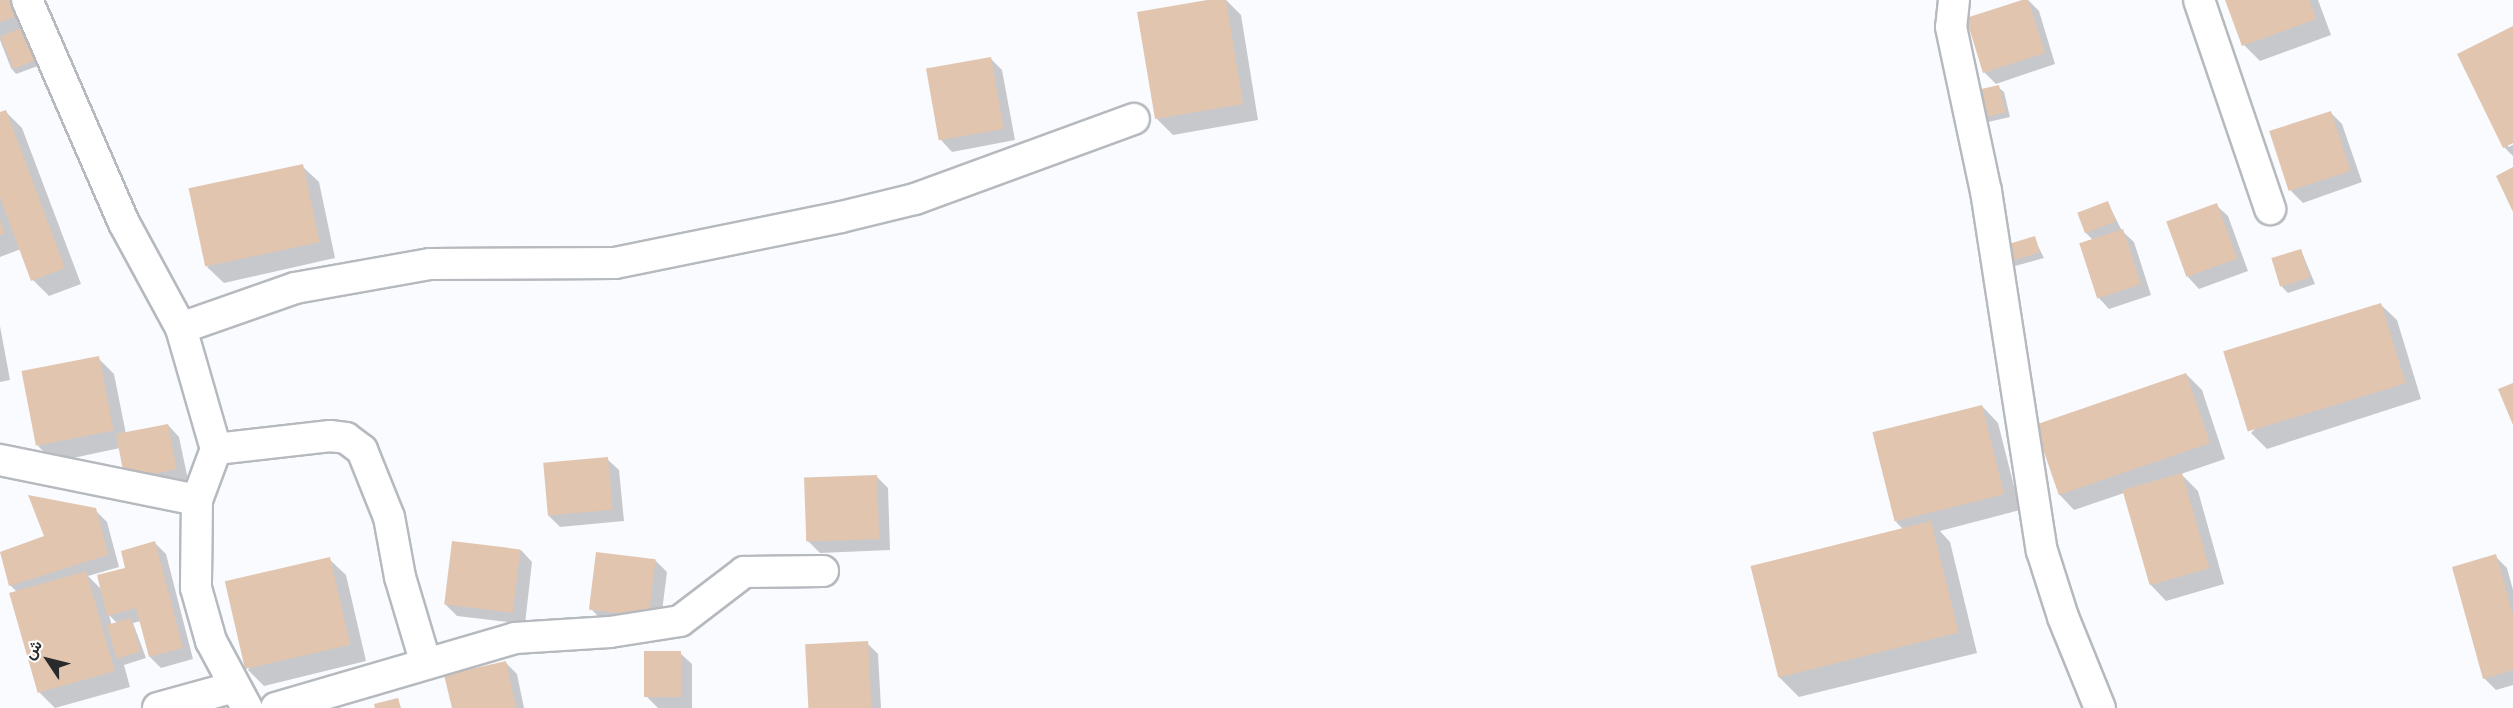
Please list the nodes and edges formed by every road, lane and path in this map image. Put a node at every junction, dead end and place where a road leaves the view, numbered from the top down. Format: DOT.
graph roads {
  1 [pos="27,0"];
  2 [pos="1954,0"];
  3 [pos="2199,0"];
  4 [pos="1134,118"];
  5 [pos="2270,209"];
  6 [pos="181,328"];
  7 [pos="216,448"];
  8 [pos="0,460"];
  9 [pos="197,500"];
  10 [pos="822,571"];
  11 [pos="425,661"];
  12 [pos="240,698"];
  13 [pos="158,708"];
  14 [pos="276,708"];
  15 [pos="2100,708"];
  1 -- 6 [label="street"];
  2 -- 15 [label="street"];
  3 -- 5 [label="street"];
  4 -- 6 [label="street"];
  6 -- 7 [label="street"];
  7 -- 9 [label="street"];
  7 -- 11 [label="street"];
  8 -- 9 [label="street"];
  9 -- 12 [label="street"];
  10 -- 11 [label="street"];
  11 -- 14 [label="street"];
  12 -- 13 [label="street"];
}
